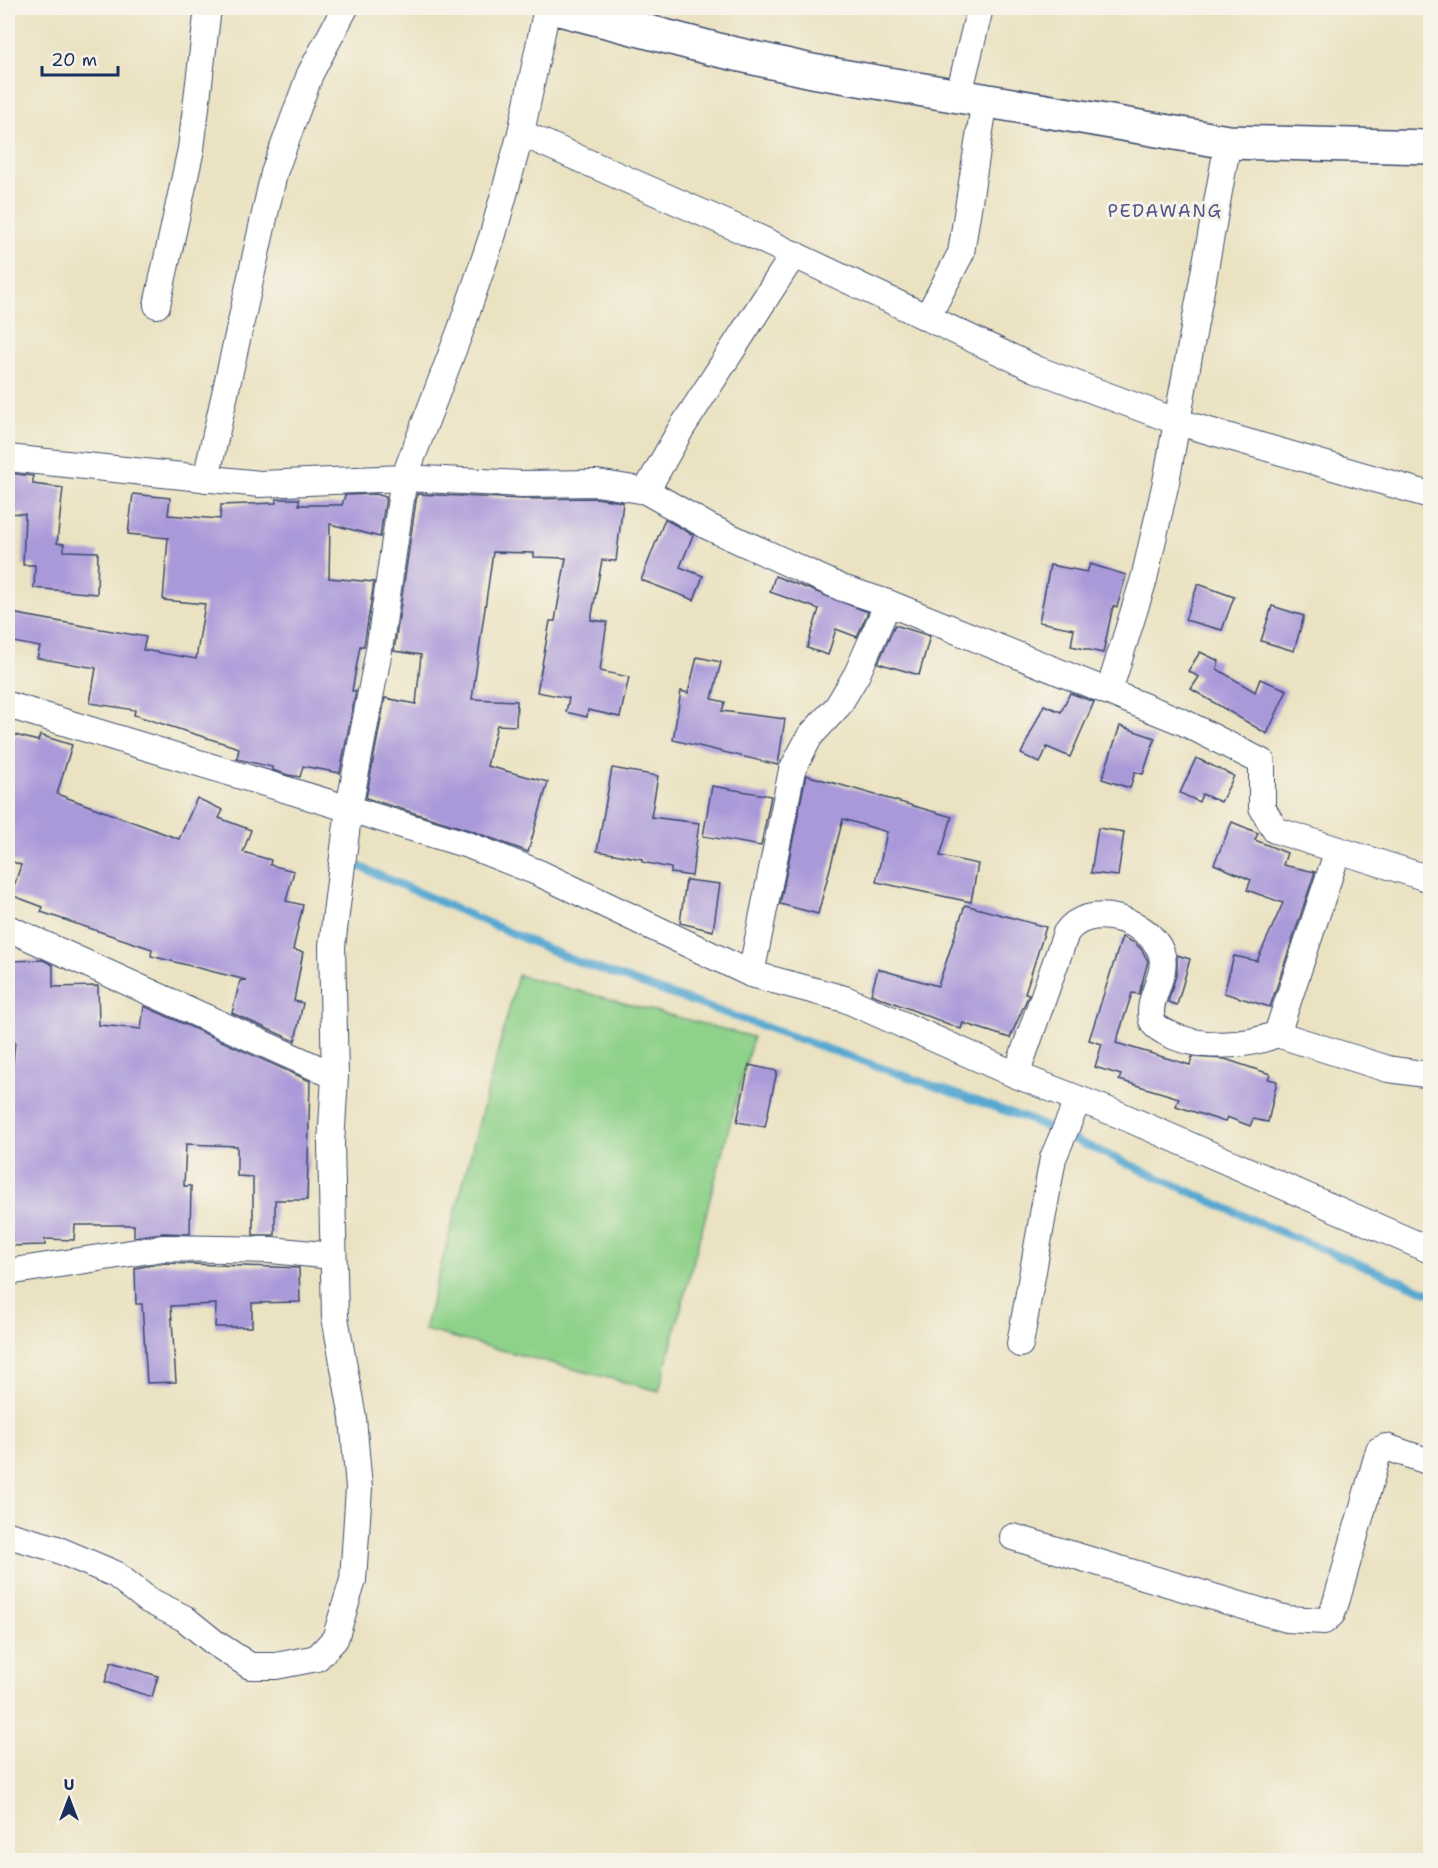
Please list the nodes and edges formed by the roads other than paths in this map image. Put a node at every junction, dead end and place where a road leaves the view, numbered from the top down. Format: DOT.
graph roads {
  1 [pos="208,8"];
  2 [pos="345,8"];
  3 [pos="547,8"];
  4 [pos="556,8"];
  5 [pos="980,8"];
  6 [pos="972,96"];
  7 [pos="521,133"];
  8 [pos="1228,142"];
  9 [pos="1431,147"];
  10 [pos="794,254"];
  11 [pos="157,305"];
  12 [pos="927,318"];
  13 [pos="1178,422"];
  14 [pos="8,458"];
  15 [pos="404,478"];
  16 [pos="206,479"];
  17 [pos="646,491"];
  18 [pos="1431,495"];
  19 [pos="888,603"];
  20 [pos="1109,691"];
  21 [pos="8,705"];
  22 [pos="349,808"];
  23 [pos="1338,850"];
  24 [pos="1431,879"];
  25 [pos="8,928"];
  26 [pos="751,974"];
  27 [pos="1277,1034"];
  28 [pos="1016,1075"];
  29 [pos="1431,1075"];
  30 [pos="335,1077"];
  31 [pos="1074,1109"];
  32 [pos="1431,1250"];
  33 [pos="333,1256"];
  34 [pos="8,1272"];
  35 [pos="1020,1344"];
  36 [pos="1431,1462"];
  37 [pos="8,1535"];
  38 [pos="1013,1538"];
  1 -- 11 [label="street"];
  2 -- 16 [label="street"];
  3 -- 7 [label="street"];
  4 -- 6 [label="street"];
  5 -- 6 [label="street"];
  6 -- 8 [label="street"];
  6 -- 12 [label="street"];
  7 -- 10 [label="street"];
  7 -- 15 [label="street"];
  8 -- 9 [label="street"];
  8 -- 13 [label="street"];
  10 -- 12 [label="street"];
  10 -- 17 [label="street"];
  12 -- 13 [label="street"];
  13 -- 18 [label="street"];
  13 -- 20 [label="street"];
  14 -- 16 [label="street"];
  15 -- 16 [label="street"];
  15 -- 17 [label="street"];
  15 -- 22 [label="street"];
  17 -- 19 [label="street"];
  19 -- 20 [label="street"];
  19 -- 26 [label="street"];
  20 -- 23 [label="street"];
  21 -- 22 [label="street"];
  22 -- 26 [label="street"];
  22 -- 30 [label="street"];
  23 -- 24 [label="street"];
  23 -- 27 [label="street"];
  25 -- 30 [label="street"];
  26 -- 28 [label="street"];
  27 -- 28 [label="street"];
  27 -- 29 [label="street"];
  28 -- 31 [label="street"];
  30 -- 33 [label="street"];
  31 -- 32 [label="street"];
  31 -- 35 [label="street"];
  33 -- 34 [label="street"];
  33 -- 37 [label="street"];
  36 -- 38 [label="street"];
}
